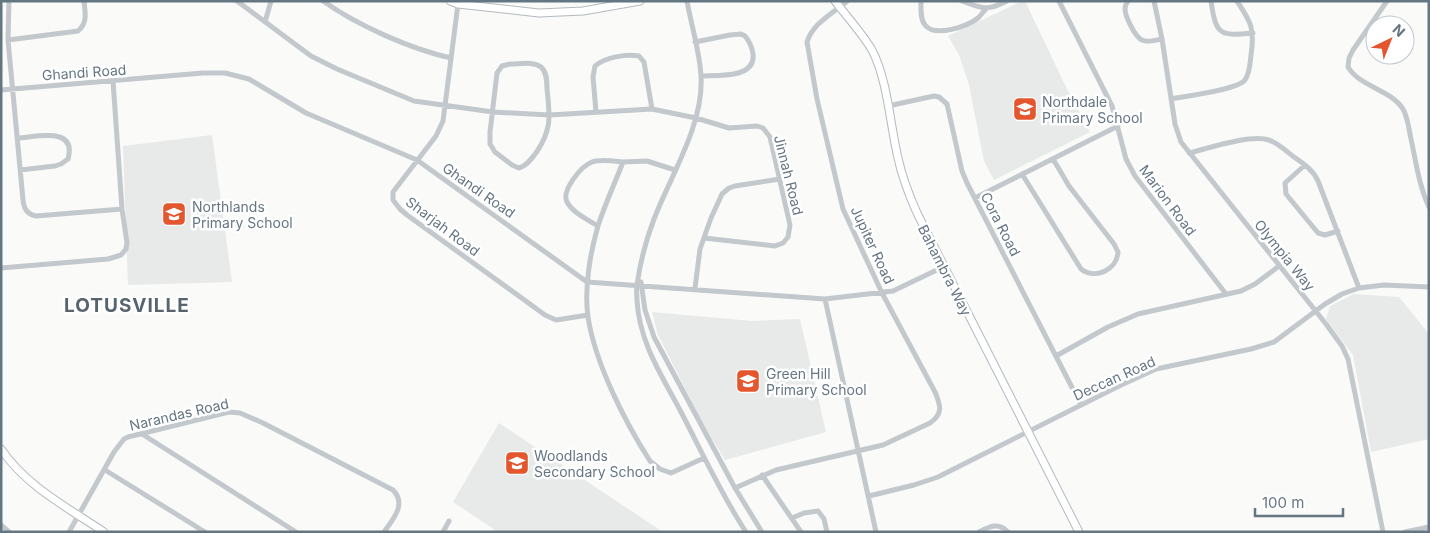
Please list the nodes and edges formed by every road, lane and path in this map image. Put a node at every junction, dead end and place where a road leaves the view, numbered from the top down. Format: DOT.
graph roads {
  1 [pos="9,1"];
  2 [pos="84,1"];
  3 [pos="237,1"];
  4 [pos="271,1"];
  5 [pos="323,1"];
  6 [pos="450,1"];
  7 [pos="640,1"];
  8 [pos="687,1"];
  9 [pos="847,1"];
  10 [pos="921,1"];
  11 [pos="962,1"];
  12 [pos="1008,1"];
  13 [pos="1059,1"];
  14 [pos="1128,1"];
  15 [pos="1154,1"];
  16 [pos="1211,1"];
  17 [pos="1237,1"];
  18 [pos="1387,1"];
  19 [pos="458,4"];
  20 [pos="837,4"];
  21 [pos="986,9"];
  22 [pos="265,22"];
  23 [pos="1253,32"];
  24 [pos="1162,39"];
  25 [pos="8,40"];
  26 [pos="695,42"];
  27 [pos="450,58"];
  28 [pos="701,76"];
  29 [pos="112,81"];
  30 [pos="13,89"];
  31 [pos="1,90"];
  32 [pos="1171,99"];
  33 [pos="446,106"];
  34 [pos="888,106"];
  35 [pos="652,109"];
  36 [pos="493,112"];
  37 [pos="596,112"];
  38 [pos="549,114"];
  39 [pos="696,118"];
  40 [pos="1118,126"];
  41 [pos="18,138"];
  42 [pos="1189,153"];
  43 [pos="1053,159"];
  44 [pos="417,160"];
  45 [pos="623,162"];
  46 [pos="1305,165"];
  47 [pos="20,170"];
  48 [pos="675,170"];
  49 [pos="1022,174"];
  50 [pos="780,179"];
  51 [pos="976,198"];
  52 [pos="1429,207"];
  53 [pos="122,209"];
  54 [pos="598,226"];
  55 [pos="1338,231"];
  56 [pos="704,238"];
  57 [pos="1279,266"];
  58 [pos="943,267"];
  59 [pos="1,268"];
  60 [pos="587,282"];
  61 [pos="639,285"];
  62 [pos="1429,287"];
  63 [pos="695,288"];
  64 [pos="1359,288"];
  65 [pos="882,293"];
  66 [pos="1226,294"];
  67 [pos="825,299"];
  68 [pos="1316,311"];
  69 [pos="588,315"];
  70 [pos="1056,356"];
  71 [pos="1081,405"];
  72 [pos="1028,431"];
  73 [pos="142,434"];
  74 [pos="1,449"];
  75 [pos="857,452"];
  76 [pos="704,458"];
  77 [pos="105,470"];
  78 [pos="762,475"];
  79 [pos="735,488"];
  80 [pos="868,496"];
  81 [pos="78,514"];
  82 [pos="792,518"];
  83 [pos="449,522"];
  84 [pos="1,525"];
  85 [pos="1429,528"];
  86 [pos="9,532"];
  87 [pos="69,532"];
  88 [pos="104,532"];
  89 [pos="205,532"];
  90 [pos="296,532"];
  91 [pos="384,532"];
  92 [pos="443,532"];
  93 [pos="746,532"];
  94 [pos="762,532"];
  95 [pos="801,532"];
  96 [pos="827,532"];
  97 [pos="876,532"];
  98 [pos="979,532"];
  99 [pos="1008,532"];
  100 [pos="1079,532"];
  101 [pos="1382,532"];
  102 [pos="1405,532"];
  1 -- 25 [label="street"];
  2 -- 25 [label="street"];
  3 -- 22 [label="street, Jinnah Road"];
  4 -- 22 [label="street"];
  5 -- 27 [label="street"];
  6 -- 19 [label="street"];
  7 -- 19 [label="street"];
  8 -- 26 [label="street"];
  9 -- 20 [label="street, Jupiter Road"];
  10 -- 21 [label="street"];
  11 -- 21 [label="street"];
  12 -- 21 [label="street"];
  13 -- 40 [label="street, Marion Road"];
  14 -- 24 [label="street"];
  15 -- 24 [label="street, Olympia Way"];
  16 -- 23 [label="street"];
  17 -- 23 [label="street"];
  18 -- 52 [label="street"];
  19 -- 27 [label="street, Sharjah Road"];
  20 -- 34 [label="street, Bahambra Way"];
  20 -- 65 [label="street, Jupiter Road"];
  22 -- 33 [label="street, Jinnah Road"];
  23 -- 32 [label="street"];
  24 -- 32 [label="street, Olympia Way"];
  25 -- 30 [label="street"];
  26 -- 28 [label="street"];
  26 -- 28 [label="street"];
  27 -- 33 [label="street, Sharjah Road"];
  28 -- 39 [label="street"];
  29 -- 30 [label="street, Ghandi Road"];
  29 -- 44 [label="street, Ghandi Road"];
  29 -- 53 [label="street"];
  30 -- 31 [label="street, Ghandi Road"];
  30 -- 41 [label="street"];
  32 -- 42 [label="street, Olympia Way"];
  33 -- 36 [label="street, Jinnah Road"];
  33 -- 44 [label="street, Sharjah Road"];
  34 -- 51 [label="street, Cora Road"];
  34 -- 58 [label="street, Bahambra Way"];
  35 -- 37 [label="street, Jinnah Road"];
  35 -- 37 [label="street"];
  35 -- 39 [label="street, Jinnah Road"];
  36 -- 38 [label="street, Jinnah Road"];
  36 -- 38 [label="street"];
  36 -- 38 [label="street"];
  37 -- 38 [label="street, Jinnah Road"];
  39 -- 48 [label="street"];
  39 -- 50 [label="street, Jinnah Road"];
  40 -- 43 [label="street"];
  40 -- 66 [label="street, Marion Road"];
  41 -- 47 [label="street"];
  41 -- 47 [label="street"];
  42 -- 46 [label="street"];
  42 -- 57 [label="street, Olympia Way"];
  43 -- 49 [label="street"];
  43 -- 49 [label="street"];
  44 -- 60 [label="street, Ghandi Road"];
  44 -- 69 [label="street, Sharjah Road"];
  45 -- 48 [label="street"];
  45 -- 54 [label="street"];
  45 -- 54 [label="street"];
  46 -- 55 [label="street"];
  46 -- 55 [label="street"];
  47 -- 53 [label="street"];
  48 -- 61 [label="street"];
  49 -- 51 [label="street"];
  50 -- 56 [label="street"];
  50 -- 56 [label="street, Jinnah Road"];
  51 -- 70 [label="street, Cora Road"];
  53 -- 59 [label="street"];
  54 -- 60 [label="street"];
  55 -- 64 [label="street"];
  56 -- 63 [label="street"];
  57 -- 66 [label="street"];
  57 -- 68 [label="street, Olympia Way"];
  58 -- 65 [label="street"];
  58 -- 72 [label="street, Bahambra Way"];
  60 -- 61 [label="street"];
  60 -- 69 [label="street"];
  61 -- 63 [label="street"];
  61 -- 76 [label="street"];
  61 -- 79 [label="street"];
  62 -- 64 [label="street, Deccan Road"];
  63 -- 67 [label="street"];
  64 -- 68 [label="street, Deccan Road"];
  65 -- 67 [label="street"];
  65 -- 75 [label="street, Jupiter Road"];
  66 -- 70 [label="street"];
  67 -- 75 [label="street"];
  68 -- 71 [label="street, Deccan Road"];
  68 -- 101 [label="street, Olympia Way"];
  69 -- 76 [label="street"];
  70 -- 71 [label="street, Cora Road"];
  71 -- 72 [label="street, Deccan Road"];
  72 -- 80 [label="street, Deccan Road"];
  72 -- 100 [label="street, Bahambra Way"];
  73 -- 77 [label="street, Narandas Road"];
  73 -- 90 [label="street"];
  73 -- 91 [label="street, Narandas Road"];
  74 -- 81 [label="street"];
  75 -- 78 [label="street"];
  75 -- 80 [label="street"];
  76 -- 93 [label="street"];
  77 -- 81 [label="street, Narandas Road"];
  77 -- 89 [label="street"];
  78 -- 79 [label="street"];
  78 -- 82 [label="street"];
  79 -- 94 [label="street"];
  80 -- 97 [label="street"];
  81 -- 87 [label="street, Narandas Road"];
  81 -- 88 [label="street"];
  82 -- 95 [label="street"];
  82 -- 96 [label="street"];
  83 -- 92 [label="street"];
  84 -- 86 [label="street"];
  85 -- 102 [label="street"];
  98 -- 99 [label="street"];
}
